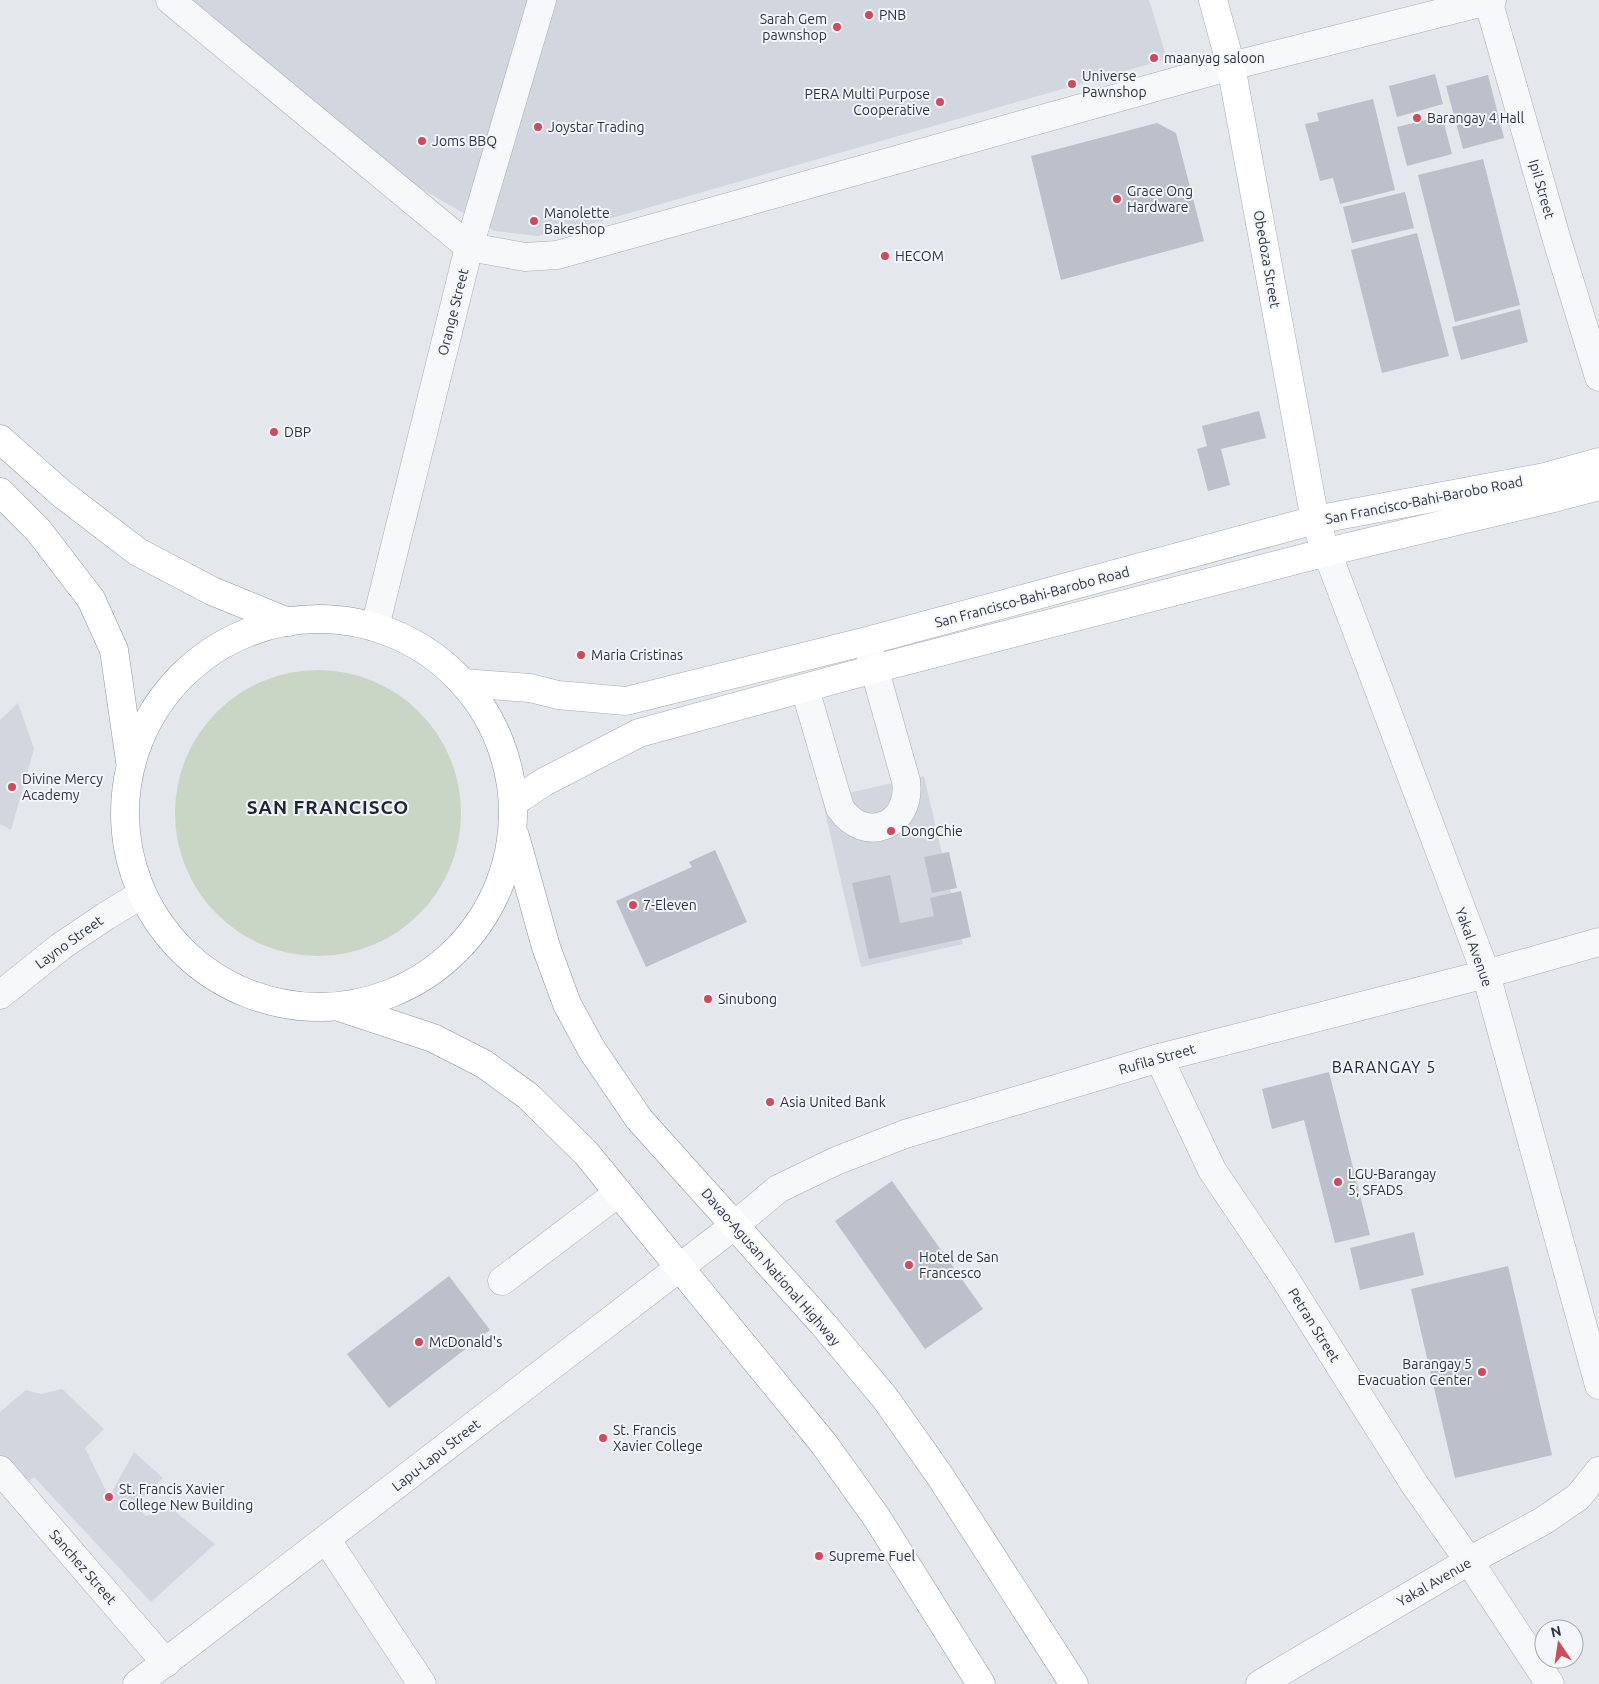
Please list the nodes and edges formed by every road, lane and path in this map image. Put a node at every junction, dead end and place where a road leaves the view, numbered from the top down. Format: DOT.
graph roads {
  1 [pos="170,0"];
  2 [pos="542,0"];
  3 [pos="1213,0"];
  4 [pos="1489,0"];
  5 [pos="1231,66"];
  6 [pos="469,247"];
  7 [pos="1599,377"];
  8 [pos="0,439"];
  9 [pos="1599,462"];
  10 [pos="1599,486"];
  11 [pos="0,492"];
  12 [pos="1315,520"];
  13 [pos="1327,552"];
  14 [pos="288,622"];
  15 [pos="375,627"];
  16 [pos="867,641"];
  17 [pos="874,669"];
  18 [pos="462,683"];
  19 [pos="805,689"];
  20 [pos="131,765"];
  21 [pos="514,802"];
  22 [pos="514,830"];
  23 [pos="142,894"];
  24 [pos="1599,942"];
  25 [pos="1486,974"];
  26 [pos="0,995"];
  27 [pos="335,1006"];
  28 [pos="1159,1058"];
  29 [pos="618,1193"];
  30 [pos="735,1225"];
  31 [pos="679,1267"];
  32 [pos="502,1281"];
  33 [pos="1599,1384"];
  34 [pos="0,1470"];
  35 [pos="1599,1471"];
  36 [pos="326,1539"];
  37 [pos="1469,1561"];
  38 [pos="166,1663"];
  39 [pos="136,1684"];
  40 [pos="422,1684"];
  41 [pos="981,1684"];
  42 [pos="1074,1684"];
  43 [pos="1260,1684"];
  44 [pos="1550,1684"];
  1 -- 6 [label="street"];
  2 -- 6 [label="street, Orange Street"];
  3 -- 5 [label="main road, Obedoza Street"];
  4 -- 5 [label="street"];
  4 -- 7 [label="street, Ipil Street"];
  5 -- 6 [label="street"];
  5 -- 12 [label="main road, Obedoza Street"];
  6 -- 15 [label="street, Orange Street"];
  8 -- 14 [label="main road"];
  9 -- 12 [label="main road, San Francisco-Bahi-Barobo Road"];
  10 -- 13 [label="main road, San Francisco-Bahi-Barobo Road"];
  11 -- 20 [label="main road"];
  12 -- 13 [label="main road, Yakal Avenue"];
  12 -- 16 [label="main road, San Francisco-Bahi-Barobo Road"];
  13 -- 17 [label="main road, San Francisco-Bahi-Barobo Road"];
  13 -- 25 [label="street, Yakal Avenue"];
  14 -- 15 [label="main road"];
  14 -- 20 [label="main road"];
  15 -- 18 [label="main road"];
  16 -- 17 [label="street"];
  16 -- 18 [label="main road, San Francisco-Bahi-Barobo Road"];
  17 -- 19 [label="main road, San Francisco-Bahi-Barobo Road"];
  17 -- 19 [label="street"];
  18 -- 21 [label="main road"];
  19 -- 21 [label="main road, San Francisco-Bahi-Barobo Road"];
  20 -- 23 [label="main road"];
  21 -- 22 [label="main road"];
  22 -- 27 [label="main road"];
  22 -- 30 [label="main road, Davao-Agusan National Highway"];
  23 -- 26 [label="street, Layno Street"];
  23 -- 27 [label="main road"];
  24 -- 25 [label="street, Rufila Street"];
  25 -- 28 [label="street, Rufila Street"];
  25 -- 33 [label="street, Yakal Avenue"];
  27 -- 29 [label="main road"];
  28 -- 30 [label="street, Rufila Street"];
  28 -- 37 [label="street, Petran Street"];
  29 -- 31 [label="main road"];
  29 -- 32 [label="street"];
  30 -- 31 [label="street, Lapu-Lapu Street"];
  30 -- 42 [label="main road, Davao-Agusan National Highway"];
  31 -- 36 [label="street, Lapu-Lapu Street"];
  31 -- 41 [label="main road"];
  34 -- 38 [label="street, Sanchez Street"];
  35 -- 37 [label="street, Yakal Avenue"];
  36 -- 38 [label="street, Lapu-Lapu Street"];
  36 -- 40 [label="street"];
  37 -- 43 [label="street, Yakal Avenue"];
  37 -- 44 [label="street, Petran Street"];
  38 -- 39 [label="street, Lapu-Lapu Street"];
}
